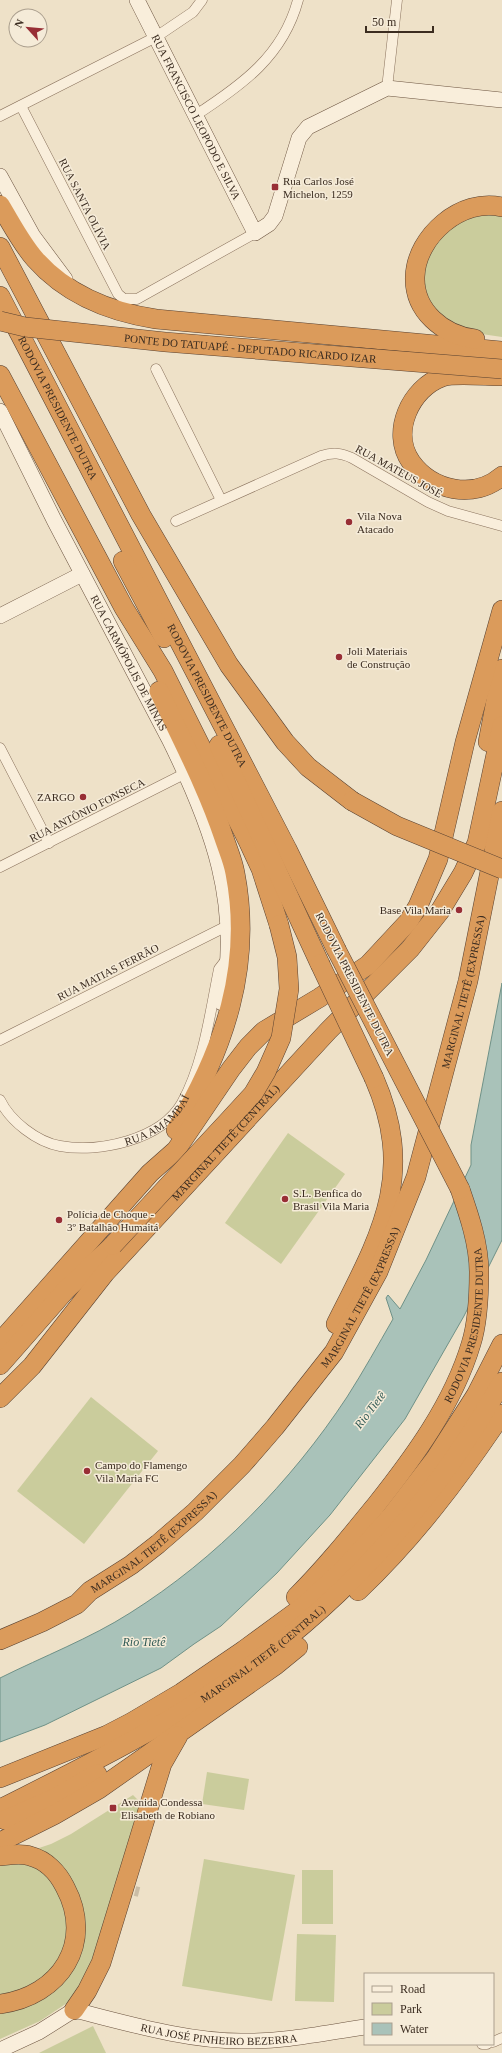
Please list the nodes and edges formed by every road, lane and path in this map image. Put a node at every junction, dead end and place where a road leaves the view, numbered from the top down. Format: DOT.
graph roads {
  1 [pos="137,0"];
  2 [pos="202,0"];
  3 [pos="298,0"];
  4 [pos="397,0"];
  5 [pos="156,37"];
  6 [pos="387,88"];
  7 [pos="502,100"];
  8 [pos="21,106"];
  9 [pos="196,115"];
  10 [pos="0,116"];
  11 [pos="0,176"];
  12 [pos="0,205"];
  13 [pos="502,207"];
  14 [pos="255,233"];
  15 [pos="0,247"];
  16 [pos="78,293"];
  17 [pos="0,296"];
  18 [pos="30,305"];
  19 [pos="1,322"];
  20 [pos="502,342"];
  21 [pos="502,351"];
  22 [pos="502,369"];
  23 [pos="156,370"];
  24 [pos="0,375"];
  25 [pos="502,376"];
  26 [pos="0,411"];
  27 [pos="502,476"];
  28 [pos="221,500"];
  29 [pos="176,521"];
  30 [pos="502,526"];
  31 [pos="82,574"];
  32 [pos="124,608"];
  33 [pos="502,610"];
  34 [pos="0,616"];
  35 [pos="502,641"];
  36 [pos="502,669"];
  37 [pos="502,726"];
  38 [pos="0,748"];
  39 [pos="186,773"];
  40 [pos="453,791"];
  41 [pos="502,811"];
  42 [pos="472,841"];
  43 [pos="49,843"];
  44 [pos="287,849"];
  45 [pos="0,867"];
  46 [pos="502,869"];
  47 [pos="227,926"];
  48 [pos="228,959"];
  49 [pos="0,1040"];
  50 [pos="203,1080"];
  51 [pos="0,1100"];
  52 [pos="150,1173"];
  53 [pos="109,1249"];
  54 [pos="0,1342"];
  55 [pos="502,1344"];
  56 [pos="502,1362"];
  57 [pos="0,1365"];
  58 [pos="314,1377"];
  59 [pos="0,1381"];
  60 [pos="502,1382"];
  61 [pos="0,1398"];
  62 [pos="502,1413"];
  63 [pos="472,1432"];
  64 [pos="90,1591"];
  65 [pos="0,1628"];
  66 [pos="0,1640"];
  67 [pos="244,1650"];
  68 [pos="182,1730"];
  69 [pos="142,1759"];
  70 [pos="0,1778"];
  71 [pos="0,1809"];
  72 [pos="0,1822"];
  73 [pos="0,1842"];
  74 [pos="0,1856"];
  75 [pos="0,2004"];
  76 [pos="74,2010"];
  77 [pos="364,2027"];
  78 [pos="0,2050"];
  1 -- 5 [label="street, RUA FRANCISCO LEOPODO E SILVA"];
  2 -- 5 [label="street"];
  3 -- 9 [label="street"];
  4 -- 6 [label="street"];
  5 -- 8 [label="street"];
  5 -- 9 [label="street, RUA FRANCISCO LEOPODO E SILVA"];
  6 -- 7 [label="street"];
  6 -- 14 [label="street"];
  8 -- 10 [label="street"];
  8 -- 14 [label="street, RUA SANTA OLÍVIA"];
  9 -- 14 [label="street, RUA FRANCISCO LEOPODO E SILVA"];
  11 -- 16 [label="street"];
  12 -- 16 [label="highway, PONTE DO TATUAPÉ - DEPUTADO RICARDO IZAR"];
  13 -- 20 [label="highway"];
  15 -- 18 [label="highway, RODOVIA PRESIDENTE DUTRA"];
  16 -- 21 [label="highway, PONTE DO TATUAPÉ - DEPUTADO RICARDO IZAR"];
  17 -- 44 [label="highway, RODOVIA PRESIDENTE DUTRA"];
  18 -- 44 [label="highway"];
  18 -- 46 [label="highway, RODOVIA PRESIDENTE DUTRA, bridge"];
  19 -- 22 [label="highway, PONTE DO TATUAPÉ - DEPUTADO RICARDO IZAR, bridge"];
  19 -- 58 [label="highway, RODOVIA PRESIDENTE DUTRA, bridge"];
  23 -- 28 [label="street"];
  24 -- 32 [label="highway"];
  25 -- 27 [label="highway"];
  26 -- 31 [label="street, RUA CARMÓPOLIS DE MINAS"];
  28 -- 29 [label="street, RUA MATEUS JOSÉ"];
  28 -- 30 [label="street, RUA MATEUS JOSÉ"];
  31 -- 34 [label="street"];
  31 -- 39 [label="street, RUA CARMÓPOLIS DE MINAS"];
  32 -- 50 [label="highway"];
  32 -- 53 [label="highway, bridge"];
  33 -- 40 [label="highway"];
  35 -- 40 [label="highway"];
  36 -- 42 [label="highway"];
  37 -- 42 [label="highway"];
  38 -- 43 [label="street"];
  39 -- 43 [label="street, RUA ANTÔNIO FONSECA"];
  39 -- 47 [label="street, RUA CARMÓPOLIS DE MINAS"];
  40 -- 52 [label="highway"];
  41 -- 58 [label="highway, MARGINAL TIETÊ (EXPRESSA)"];
  42 -- 61 [label="highway, MARGINAL TIETÊ (CENTRAL)"];
  43 -- 45 [label="street, RUA ANTÔNIO FONSECA"];
  44 -- 67 [label="highway, RODOVIA PRESIDENTE DUTRA, bridge"];
  47 -- 48 [label="street"];
  47 -- 49 [label="street, RUA MATIAS FERRÃO"];
  48 -- 50 [label="street"];
  48 -- 51 [label="street, RUA AMAMBAÍ"];
  50 -- 52 [label="highway"];
  52 -- 54 [label="highway"];
  53 -- 57 [label="highway"];
  53 -- 59 [label="highway"];
  55 -- 67 [label="highway"];
  56 -- 63 [label="highway"];
  58 -- 64 [label="highway, MARGINAL TIETÊ (EXPRESSA)"];
  60 -- 63 [label="highway"];
  62 -- 68 [label="highway"];
  63 -- 71 [label="highway, MARGINAL TIETÊ (CENTRAL)"];
  64 -- 65 [label="highway"];
  64 -- 66 [label="highway, MARGINAL TIETÊ (EXPRESSA)"];
  67 -- 70 [label="highway"];
  68 -- 69 [label="highway"];
  68 -- 76 [label="highway"];
  69 -- 72 [label="highway"];
  69 -- 73 [label="highway"];
  74 -- 75 [label="highway"];
  76 -- 77 [label="street, RUA JOSÉ PINHEIRO BEZERRA"];
  76 -- 78 [label="street"];
}
